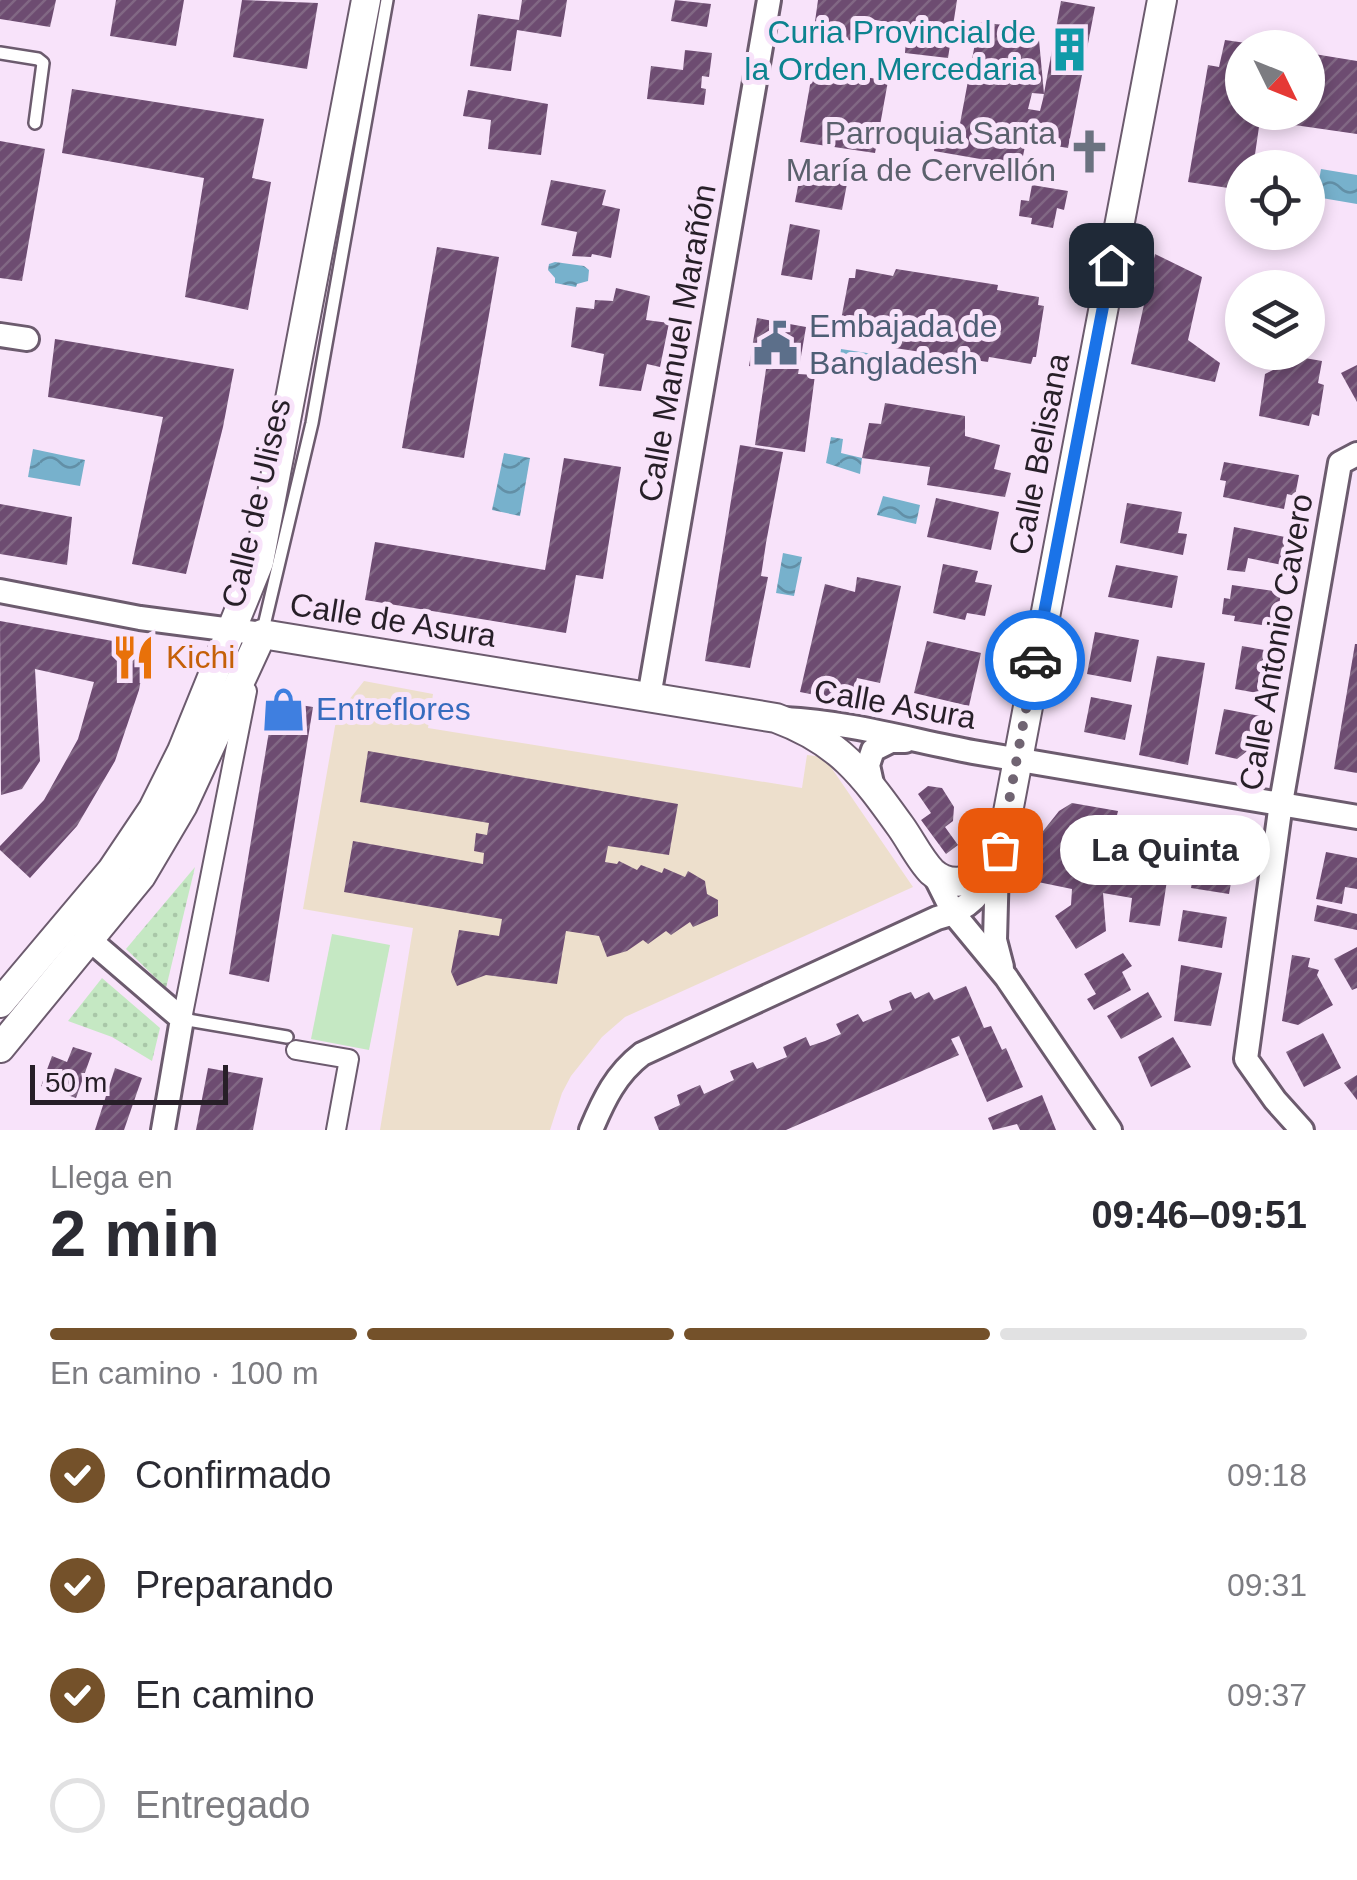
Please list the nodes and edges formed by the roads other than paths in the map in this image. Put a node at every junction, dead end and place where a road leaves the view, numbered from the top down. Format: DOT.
graph roads {
  1 [pos="366,0"];
  2 [pos="387,0"];
  3 [pos="769,0"];
  4 [pos="1162,0"];
  5 [pos="0,53"];
  6 [pos="35,123"];
  7 [pos="0,336"];
  8 [pos="27,339"];
  9 [pos="1357,454"];
  10 [pos="0,591"];
  11 [pos="230,628"];
  12 [pos="262,634"];
  13 [pos="649,697"];
  14 [pos="776,718"];
  15 [pos="918,742"];
  16 [pos="1016,758"];
  17 [pos="873,788"];
  18 [pos="1281,803"];
  19 [pos="1357,817"];
  20 [pos="996,862"];
  21 [pos="932,872"];
  22 [pos="954,914"];
  23 [pos="90,940"];
  24 [pos="1006,977"];
  25 [pos="0,1003"];
  26 [pos="182,1019"];
  27 [pos="292,1044"];
  28 [pos="0,1048"];
  29 [pos="164,1130"];
  30 [pos="336,1130"];
  31 [pos="592,1130"];
  32 [pos="1110,1130"];
  33 [pos="1302,1130"];
  1 -- 11 [label="street, Calle de Ulises"];
  2 -- 12 [label="lane, Calle de Ulises"];
  3 -- 13 [label="street, Calle Manuel Marañón"];
  4 -- 16 [label="street, Calle Belisana"];
  5 -- 6 [label="lane"];
  7 -- 8 [label="street"];
  9 -- 18 [label="street, Calle Antonio Cavero"];
  10 -- 11 [label="street, Calle de Asura"];
  11 -- 12 [label="street, Calle de Asura"];
  11 -- 25 [label="street, Calle de Ulises"];
  12 -- 13 [label="street, Calle de Asura"];
  12 -- 23 [label="street"];
  12 -- 26 [label="street, Calle de Ulises"];
  13 -- 14 [label="street, Calle de Asura"];
  14 -- 15 [label="street, Calle Asura"];
  14 -- 17 [label="street, Calle de Asura"];
  15 -- 16 [label="street, Calle Asura"];
  15 -- 17 [label="street"];
  16 -- 18 [label="street, Calle Asura"];
  16 -- 20 [label="street, Calle Belisana"];
  17 -- 21 [label="street, Calle de Asura"];
  18 -- 19 [label="street, Calle Asura"];
  18 -- 33 [label="street, Calle Antonio Cavero"];
  20 -- 21 [label="street"];
  20 -- 22 [label="street, Calle Belisana"];
  20 -- 24 [label="street, Calle Belisana"];
  21 -- 22 [label="street"];
  22 -- 24 [label="street"];
  22 -- 31 [label="street, Calle Belisana"];
  23 -- 26 [label="street"];
  23 -- 28 [label="street"];
  24 -- 32 [label="street"];
  26 -- 27 [label="lane"];
  26 -- 29 [label="street, Calle de Ulises"];
  27 -- 30 [label="street"];
}
